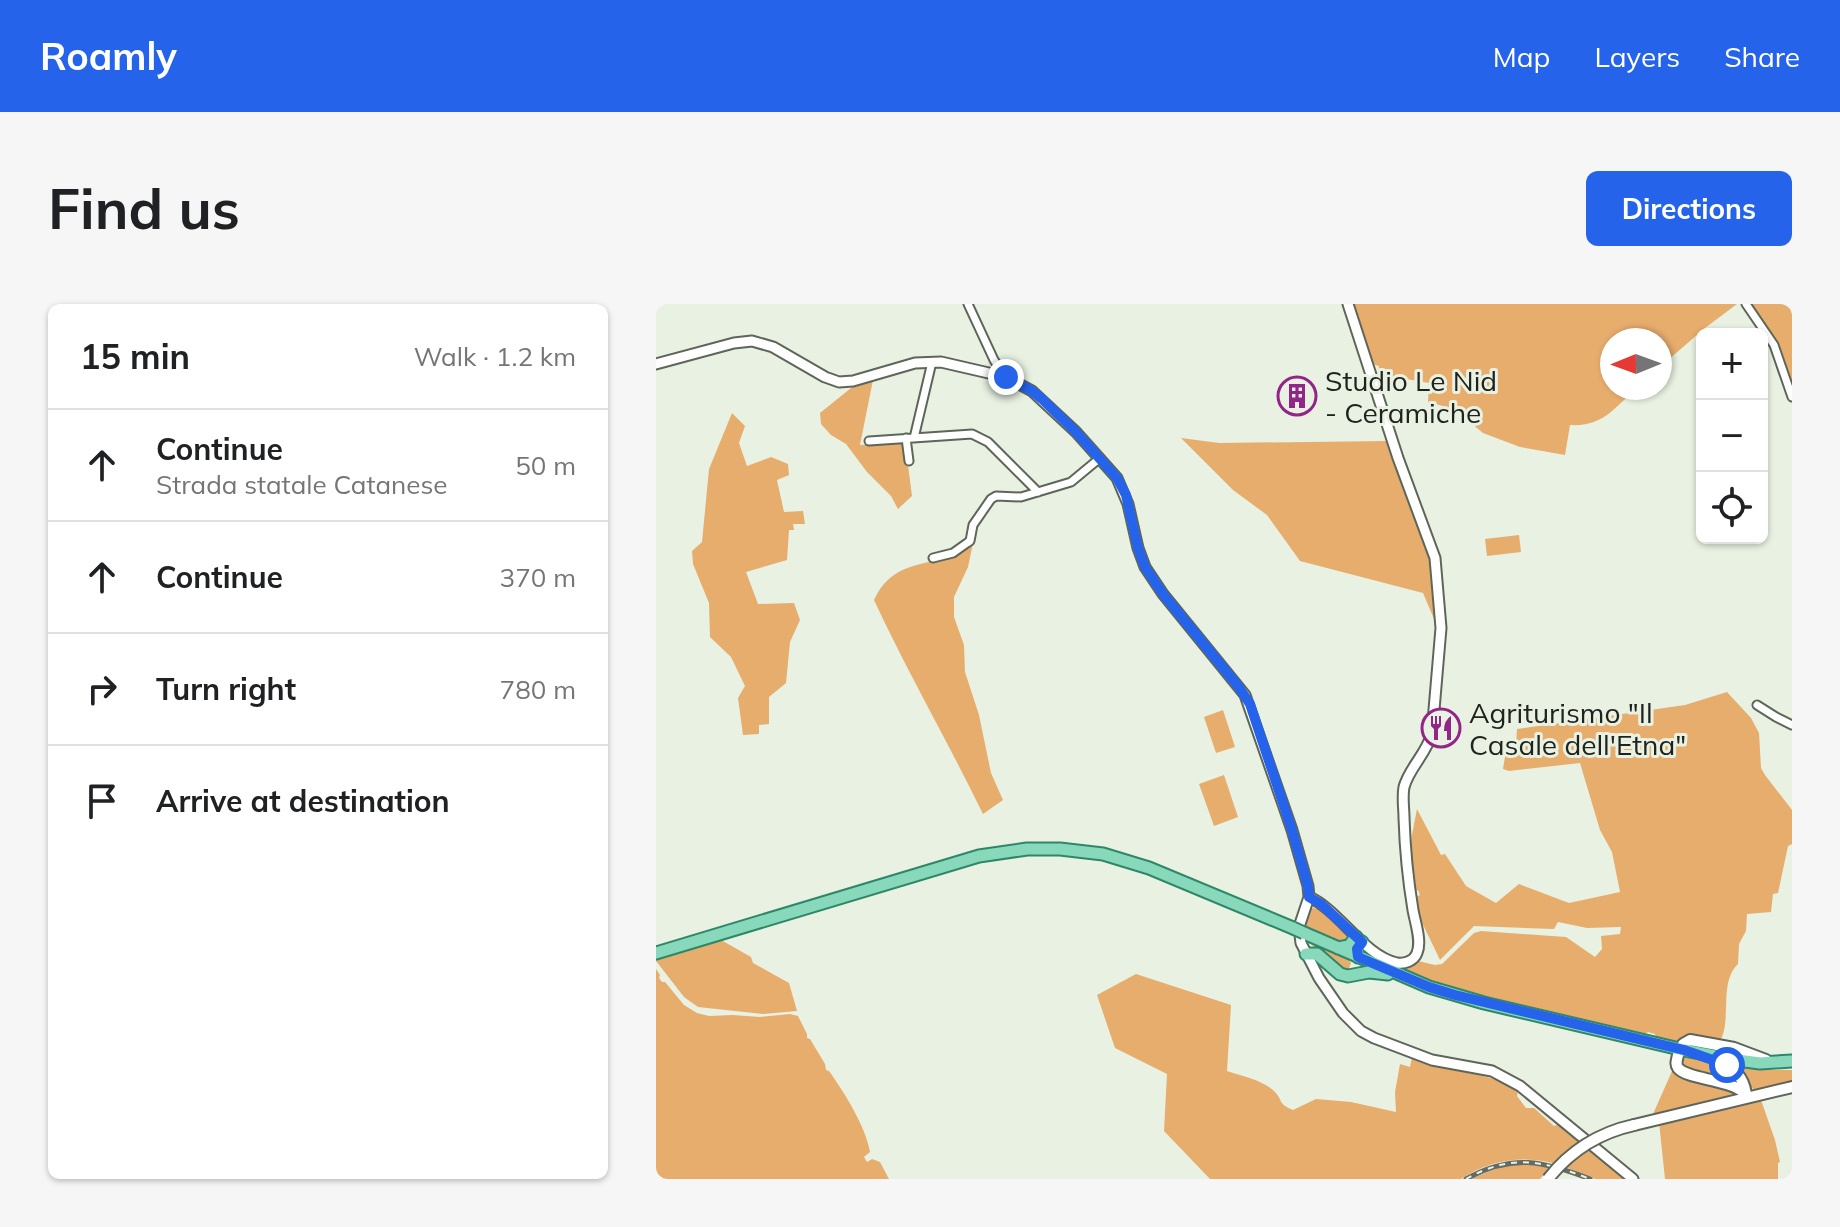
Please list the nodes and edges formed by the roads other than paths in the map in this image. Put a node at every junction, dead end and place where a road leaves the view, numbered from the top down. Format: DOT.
graph roads {
  1 [pos="968,304"];
  2 [pos="1348,304"];
  3 [pos="1746,304"];
  4 [pos="932,362"];
  5 [pos="656,364"];
  6 [pos="1006,377"];
  7 [pos="1792,397"];
  8 [pos="910,438"];
  9 [pos="869,441"];
  10 [pos="1100,458"];
  11 [pos="909,461"];
  12 [pos="1038,492"];
  13 [pos="933,558"];
  14 [pos="1757,705"];
  15 [pos="1792,725"];
  16 [pos="1309,897"];
  17 [pos="1359,939"];
  18 [pos="656,953"];
  19 [pos="1349,953"];
  20 [pos="1306,954"];
  21 [pos="1340,974"];
  22 [pos="1408,978"];
  23 [pos="1681,1050"];
  24 [pos="1718,1061"];
  25 [pos="1792,1062"];
  26 [pos="1792,1086"];
  27 [pos="1747,1096"];
  28 [pos="1548,1179"];
  29 [pos="1633,1179"];
  1 -- 6 [label="street"];
  2 -- 17 [label="street"];
  3 -- 7 [label="street"];
  4 -- 5 [label="street"];
  4 -- 6 [label="street"];
  4 -- 8 [label="street"];
  6 -- 10 [label="street"];
  8 -- 9 [label="street"];
  8 -- 11 [label="street"];
  8 -- 12 [label="street"];
  10 -- 12 [label="street"];
  10 -- 16 [label="street"];
  12 -- 13 [label="street"];
  14 -- 15 [label="street"];
  16 -- 17 [label="street"];
  16 -- 20 [label="street"];
  17 -- 19 [label="main road"];
  17 -- 19 [label="main road"];
  18 -- 19 [label="main road"];
  19 -- 21 [label="main road"];
  19 -- 22 [label="main road"];
  20 -- 21 [label="main road"];
  20 -- 29 [label="street"];
  21 -- 22 [label="main road"];
  22 -- 23 [label="main road"];
  23 -- 24 [label="main road"];
  23 -- 25 [label="main road"];
  23 -- 27 [label="main road"];
  24 -- 25 [label="main road"];
  24 -- 27 [label="main road"];
  26 -- 27 [label="main road"];
  27 -- 28 [label="main road, bridge"];
}
